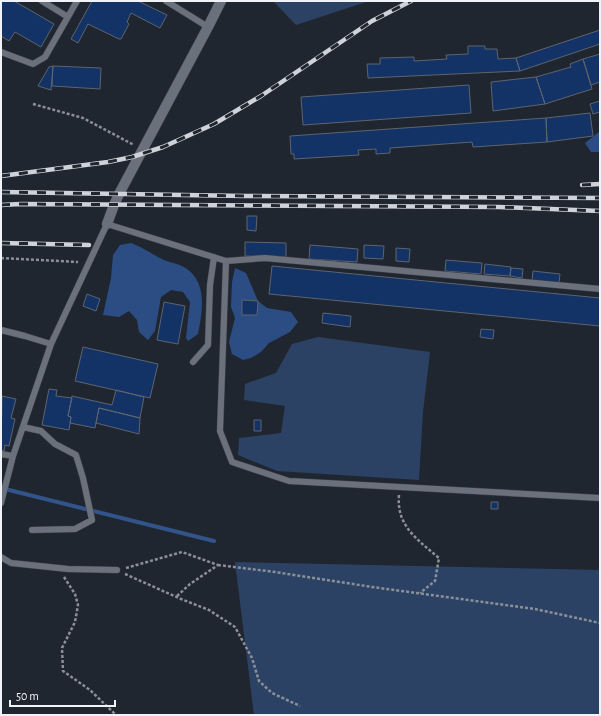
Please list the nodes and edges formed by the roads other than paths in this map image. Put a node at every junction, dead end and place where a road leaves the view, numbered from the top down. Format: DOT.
graph roads {
  1 [pos="42,1"];
  2 [pos="78,1"];
  3 [pos="166,1"];
  4 [pos="221,1"];
  5 [pos="68,17"];
  6 [pos="208,27"];
  7 [pos="1,52"];
  8 [pos="107,224"];
  9 [pos="214,257"];
  10 [pos="226,261"];
  11 [pos="600,289"];
  12 [pos="1,330"];
  13 [pos="51,344"];
  14 [pos="193,362"];
  15 [pos="23,427"];
  16 [pos="1,454"];
  17 [pos="13,456"];
  18 [pos="600,498"];
  19 [pos="1,503"];
  20 [pos="32,530"];
  21 [pos="2,559"];
  22 [pos="118,570"];
  1 -- 5 [label="lane"];
  2 -- 5 [label="lane"];
  3 -- 6 [label="lane"];
  4 -- 6 [label="street"];
  5 -- 7 [label="lane"];
  6 -- 8 [label="street"];
  8 -- 9 [label="lane"];
  8 -- 13 [label="lane"];
  9 -- 10 [label="lane"];
  9 -- 14 [label="lane"];
  10 -- 11 [label="lane"];
  10 -- 18 [label="lane"];
  12 -- 13 [label="lane"];
  13 -- 15 [label="lane"];
  15 -- 17 [label="lane"];
  15 -- 20 [label="lane"];
  16 -- 17 [label="lane"];
  17 -- 19 [label="lane"];
  21 -- 22 [label="lane"];
}
